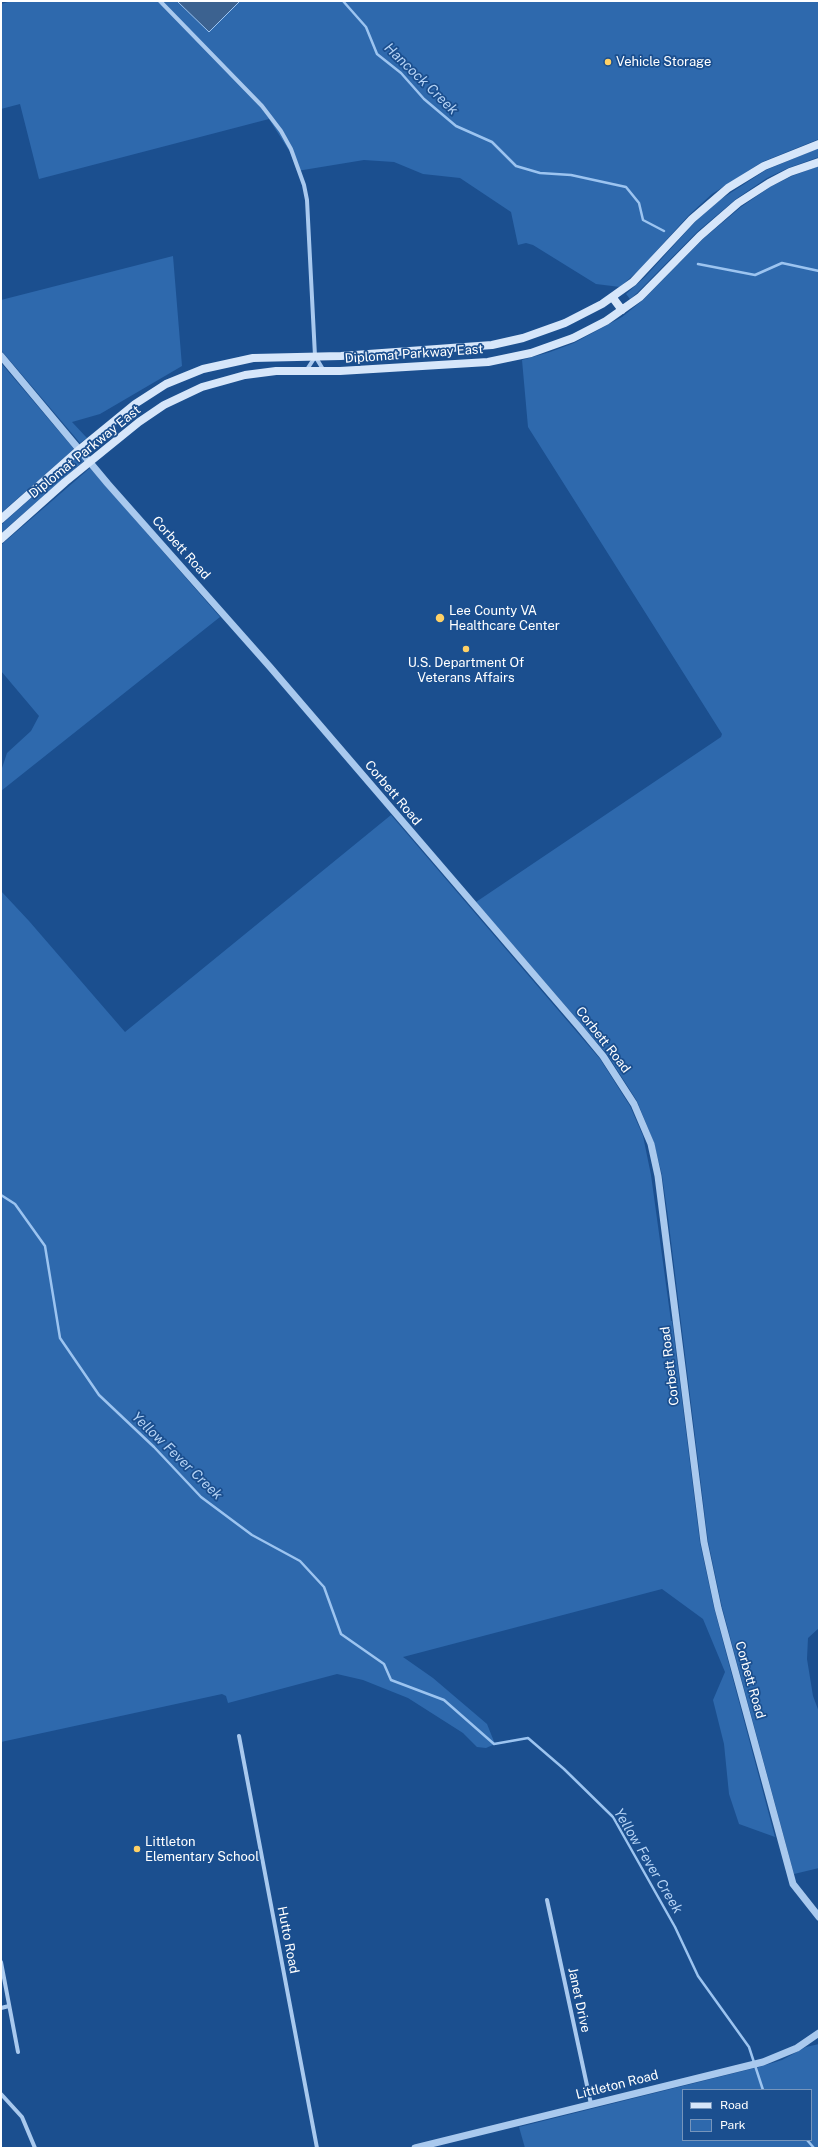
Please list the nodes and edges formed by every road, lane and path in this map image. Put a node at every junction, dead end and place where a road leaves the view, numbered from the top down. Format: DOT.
graph roads {
  1 [pos="160,1"];
  2 [pos="819,144"];
  3 [pos="819,162"];
  4 [pos="613,298"];
  5 [pos="622,310"];
  6 [pos="1,356"];
  7 [pos="315,356"];
  8 [pos="305,371"];
  9 [pos="324,371"];
  10 [pos="80,449"];
  11 [pos="90,462"];
  12 [pos="1,519"];
  13 [pos="1,539"];
  14 [pos="239,1736"];
  15 [pos="547,1900"];
  16 [pos="819,1917"];
  17 [pos="1,1962"];
  18 [pos="9,2006"];
  19 [pos="1,2008"];
  20 [pos="819,2029"];
  21 [pos="819,2033"];
  22 [pos="812,2037"];
  23 [pos="18,2052"];
  24 [pos="1,2094"];
  25 [pos="591,2104"];
  26 [pos="34,2148"];
  27 [pos="317,2148"];
  28 [pos="415,2148"];
  1 -- 7 [label="street"];
  2 -- 4 [label="main road, Diplomat Parkway East"];
  3 -- 5 [label="main road, Diplomat Parkway East"];
  4 -- 5 [label="main road"];
  4 -- 7 [label="main road, Diplomat Parkway East"];
  5 -- 9 [label="main road, Diplomat Parkway East"];
  6 -- 10 [label="street, Corbett Road"];
  7 -- 8 [label="street"];
  7 -- 9 [label="street"];
  7 -- 10 [label="main road, Diplomat Parkway East"];
  8 -- 9 [label="main road, Diplomat Parkway East"];
  8 -- 11 [label="main road, Diplomat Parkway East"];
  10 -- 11 [label="street, Corbett Road"];
  10 -- 12 [label="main road, Diplomat Parkway East"];
  11 -- 13 [label="main road, Diplomat Parkway East"];
  11 -- 16 [label="street, Corbett Road"];
  14 -- 27 [label="street, Hutto Road"];
  15 -- 25 [label="street, Janet Drive"];
  17 -- 18 [label="street"];
  18 -- 19 [label="street"];
  18 -- 23 [label="street"];
  20 -- 22 [label="street"];
  21 -- 22 [label="street, Littleton Road"];
  22 -- 25 [label="street, Littleton Road"];
  24 -- 26 [label="street"];
  25 -- 28 [label="street, Littleton Road"];
}
